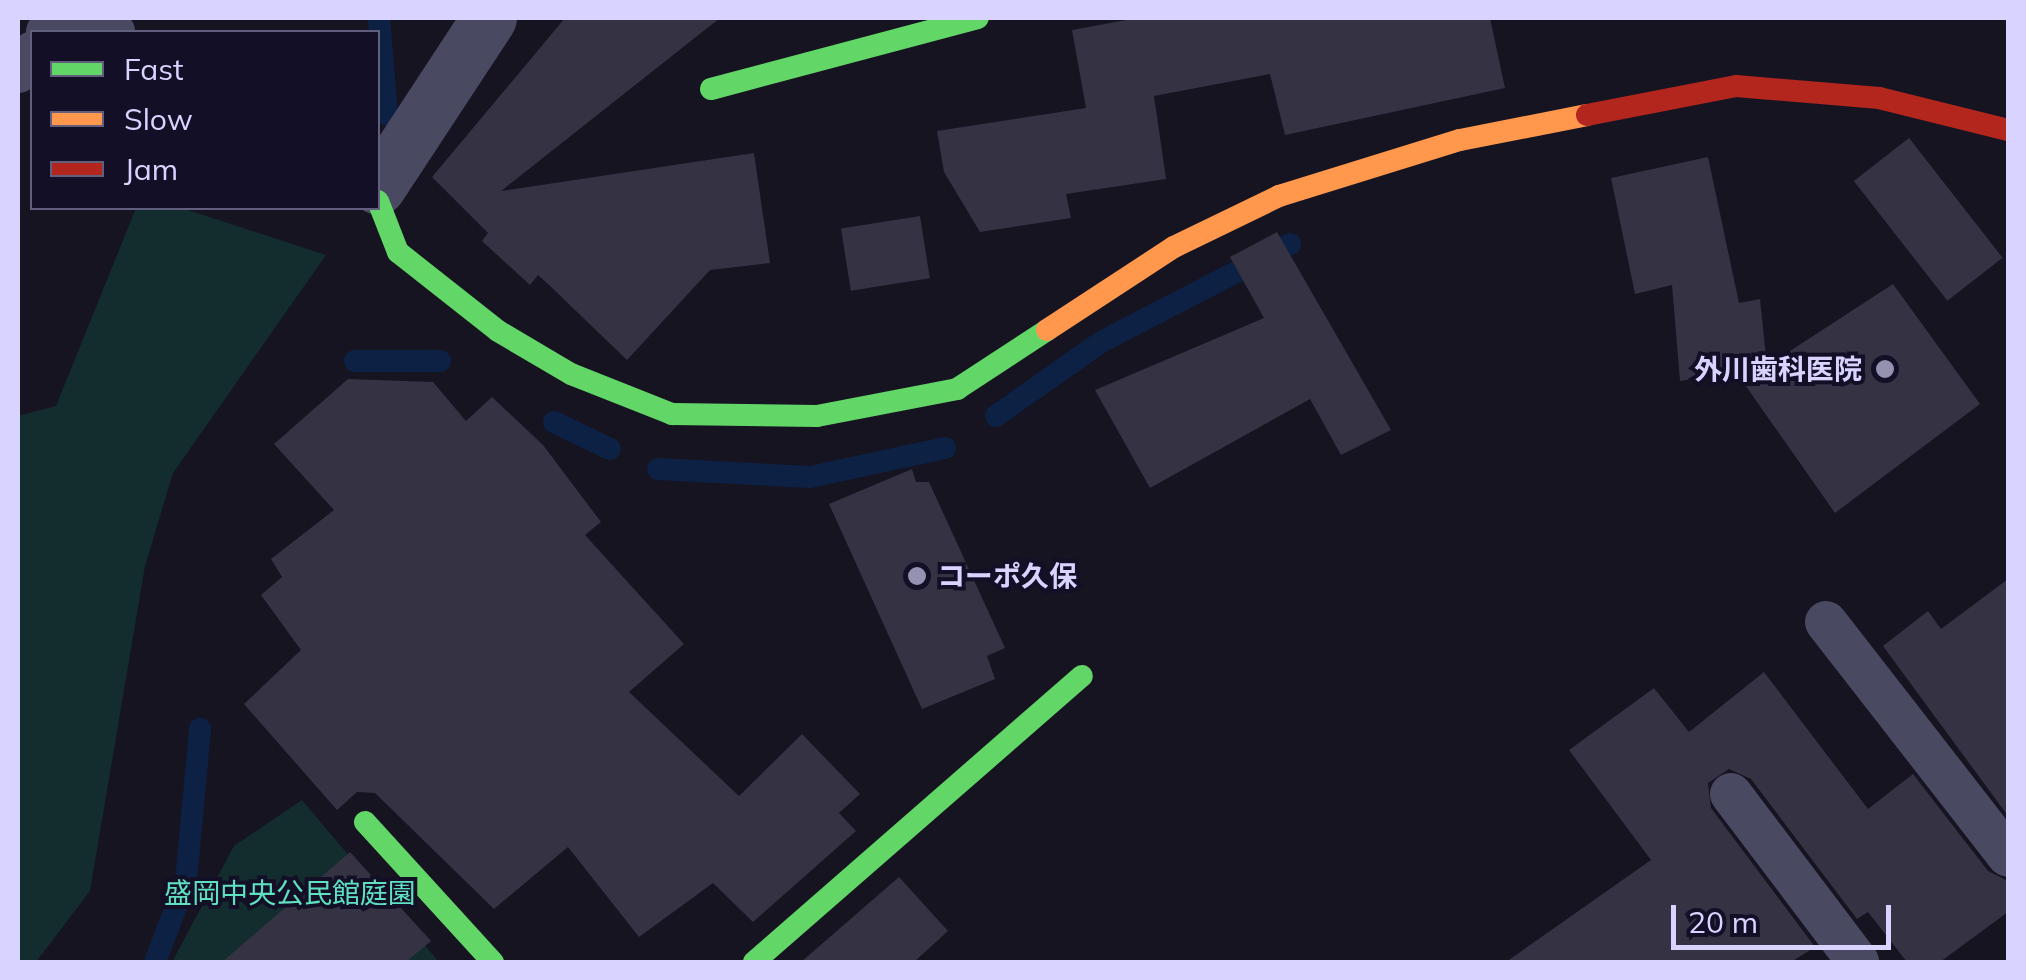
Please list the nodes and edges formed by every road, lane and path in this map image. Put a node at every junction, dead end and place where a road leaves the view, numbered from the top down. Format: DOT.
graph roads {
  1 [pos="489,18"];
  2 [pos="978,18"];
  3 [pos="712,89"];
  4 [pos="2008,130"];
  5 [pos="380,183"];
  6 [pos="380,205"];
  7 [pos="1826,622"];
  8 [pos="1082,676"];
  9 [pos="1731,794"];
  10 [pos="365,822"];
  11 [pos="2008,856"];
  12 [pos="493,962"];
  13 [pos="754,962"];
  14 [pos="1858,962"];
  1 -- 5 [label="street"];
  2 -- 3 [label="street"];
  4 -- 6 [label="street"];
  7 -- 11 [label="lane"];
  8 -- 13 [label="street"];
  9 -- 14 [label="lane"];
  10 -- 12 [label="street"];
}
